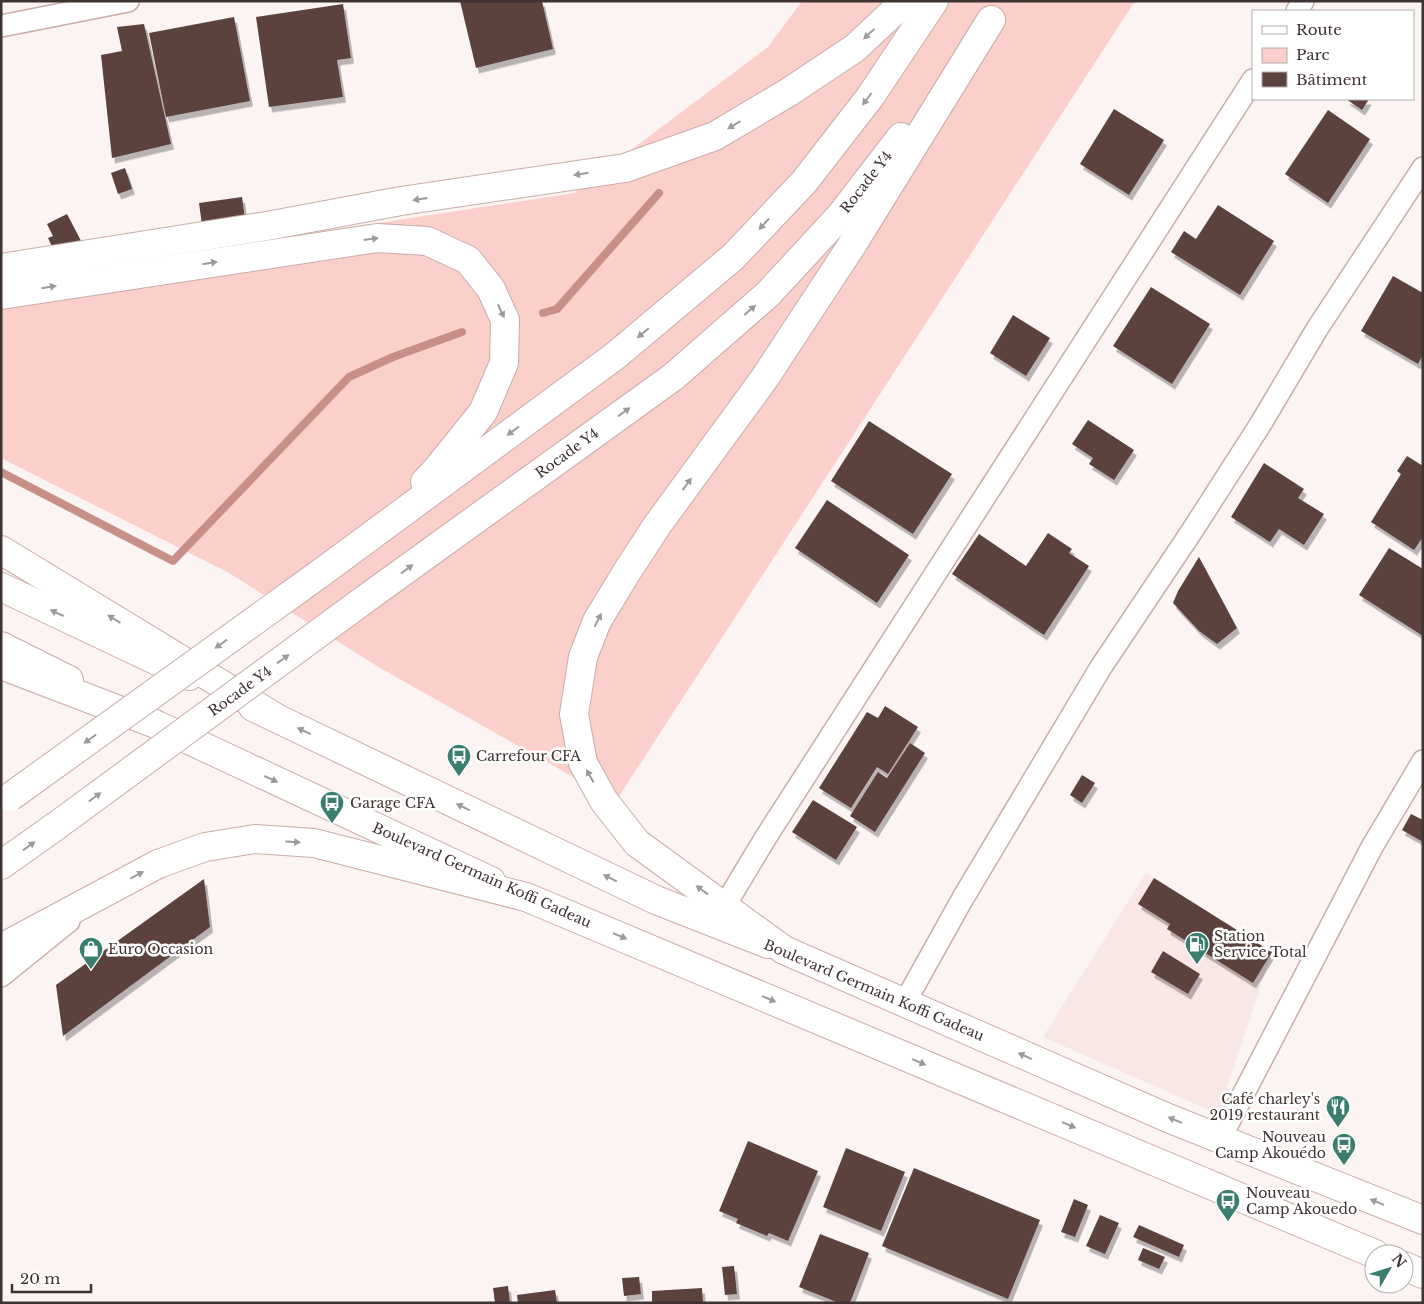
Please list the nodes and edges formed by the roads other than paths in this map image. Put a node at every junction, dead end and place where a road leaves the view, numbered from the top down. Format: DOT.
graph roads {
  1 [pos="128,1"];
  2 [pos="905,1"];
  3 [pos="934,1"];
  4 [pos="998,11"];
  5 [pos="1,26"];
  6 [pos="1252,82"];
  7 [pos="1423,168"];
  8 [pos="1,268"];
  9 [pos="1,295"];
  10 [pos="380,528"];
  11 [pos="1,550"];
  12 [pos="1,587"];
  13 [pos="1,646"];
  14 [pos="1,665"];
  15 [pos="275,717"];
  16 [pos="153,723"];
  17 [pos="1423,762"];
  18 [pos="6,800"];
  19 [pos="1,865"];
  20 [pos="102,894"];
  21 [pos="526,897"];
  22 [pos="719,915"];
  23 [pos="1,948"];
  24 [pos="1,976"];
  25 [pos="905,1002"];
  26 [pos="1220,1139"];
  27 [pos="1423,1220"];
  28 [pos="1364,1249"];
  1 -- 5 [label="street"];
  2 -- 8 [label="main road, one-way"];
  3 -- 10 [label="main road, one-way"];
  19 -- 4 [label="main road, Rocade Y4, one-way, bridge"];
  22 -- 4 [label="main road, one-way"];
  6 -- 22 [label="street"];
  7 -- 25 [label="street"];
  9 -- 10 [label="main road, one-way"];
  10 -- 18 [label="main road, one-way, bridge"];
  15 -- 11 [label="main road, one-way"];
  15 -- 12 [label="main road, one-way"];
  13 -- 16 [label="main road"];
  14 -- 16 [label="main road"];
  22 -- 15 [label="main road, one-way"];
  16 -- 21 [label="main road, Boulevard Germain Koffi Gadeau, one-way"];
  17 -- 26 [label="street"];
  20 -- 21 [label="main road, one-way"];
  20 -- 23 [label="main road"];
  20 -- 24 [label="street"];
  21 -- 28 [label="main road, Boulevard Germain Koffi Gadeau, one-way"];
  22 -- 25 [label="main road, Boulevard Germain Koffi Gadeau"];
  26 -- 25 [label="main road, Boulevard Germain Koffi Gadeau, one-way"];
  27 -- 26 [label="main road, Boulevard Germain Koffi Gadeau, one-way"];
}
